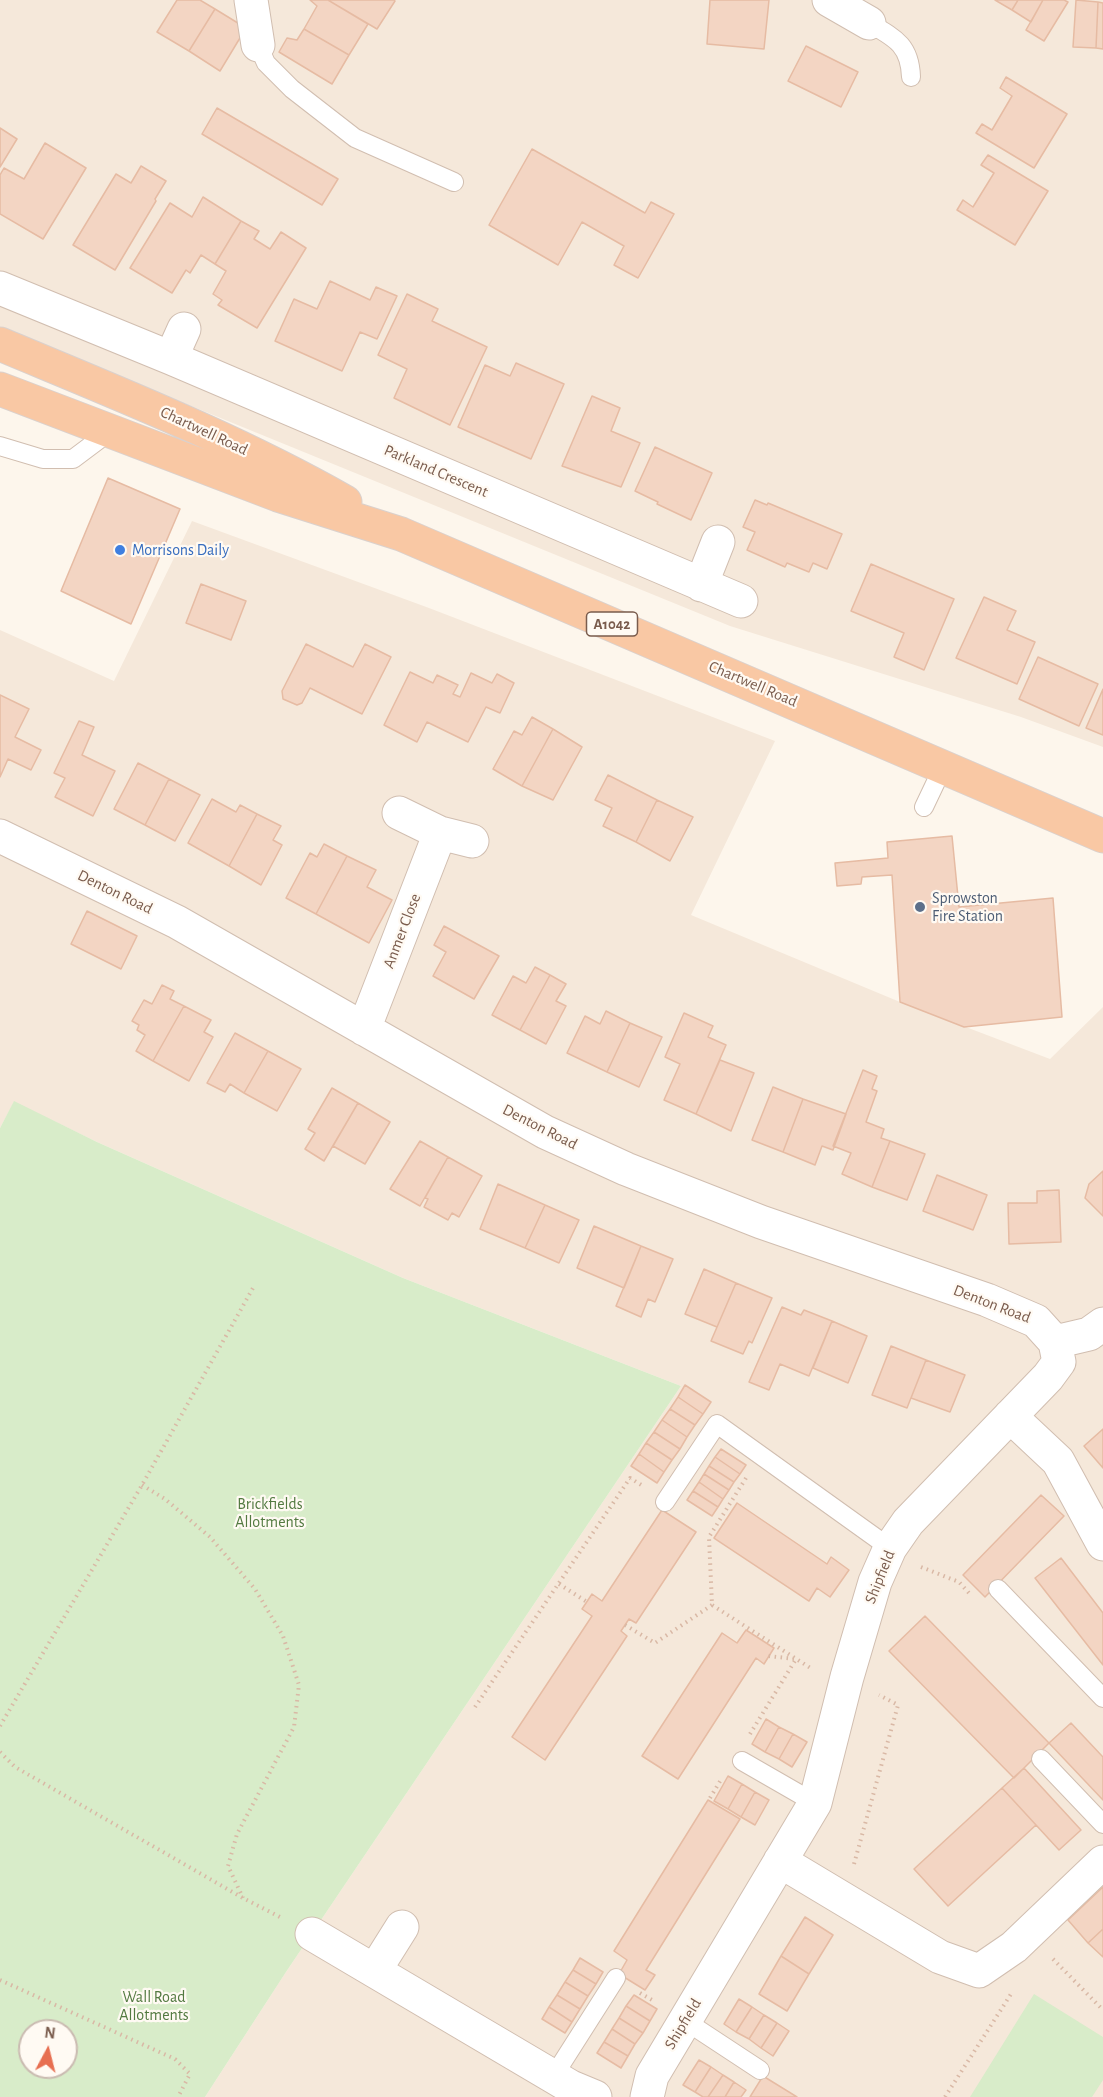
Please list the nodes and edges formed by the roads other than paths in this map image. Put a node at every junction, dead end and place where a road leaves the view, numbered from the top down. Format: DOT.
graph roads {
  1 [pos="251,0"];
  2 [pos="829,0"];
  3 [pos="869,23"];
  4 [pos="258,45"];
  5 [pos="911,78"];
  6 [pos="454,182"];
  7 [pos="0,288"];
  8 [pos="0,344"];
  9 [pos="0,389"];
  10 [pos="109,432"];
  11 [pos="0,446"];
  12 [pos="401,534"];
  13 [pos="718,542"];
  14 [pos="701,585"];
  15 [pos="741,601"];
  16 [pos="943,767"];
  17 [pos="924,807"];
  18 [pos="399,813"];
  19 [pos="440,833"];
  20 [pos="0,836"];
  21 [pos="1103,836"];
  22 [pos="472,842"];
  23 [pos="364,1029"];
  24 [pos="1103,1324"];
  25 [pos="1055,1342"];
  26 [pos="1010,1416"];
  27 [pos="665,1502"];
  28 [pos="1103,1544"];
  29 [pos="890,1548"];
  30 [pos="1000,1590"];
  31 [pos="1103,1698"];
  32 [pos="1041,1759"];
  33 [pos="742,1761"];
  34 [pos="815,1803"];
  35 [pos="1103,1824"];
  36 [pos="780,1861"];
  37 [pos="1103,1862"];
  38 [pos="402,1927"];
  39 [pos="312,1934"];
  40 [pos="375,1970"];
  41 [pos="616,1978"];
  42 [pos="684,2020"];
  43 [pos="760,2070"];
  44 [pos="553,2077"];
  45 [pos="595,2097"];
  46 [pos="647,2097"];
  1 -- 4 [label="street"];
  2 -- 3 [label="street"];
  3 -- 5 [label="lane"];
  4 -- 6 [label="lane"];
  7 -- 14 [label="street, Parkland Crescent"];
  8 -- 12 [label="highway, Chartwell Road / A1042"];
  9 -- 10 [label="highway, Chartwell Road / A1042"];
  10 -- 11 [label="lane"];
  10 -- 12 [label="highway, Chartwell Road / A1042"];
  12 -- 16 [label="highway, Chartwell Road / A1042"];
  13 -- 14 [label="street"];
  14 -- 15 [label="street, Parkland Crescent"];
  16 -- 17 [label="lane"];
  16 -- 21 [label="highway, Chartwell Road / A1042"];
  18 -- 19 [label="street"];
  19 -- 22 [label="street"];
  19 -- 23 [label="street, Anmer Close"];
  20 -- 23 [label="street, Denton Road"];
  23 -- 25 [label="street, Denton Road"];
  24 -- 25 [label="street"];
  25 -- 26 [label="street, Shipfield"];
  26 -- 28 [label="street"];
  26 -- 29 [label="street, Shipfield"];
  27 -- 29 [label="lane"];
  29 -- 34 [label="street, Shipfield"];
  30 -- 31 [label="lane"];
  32 -- 35 [label="lane"];
  33 -- 34 [label="lane"];
  34 -- 36 [label="street, Shipfield"];
  36 -- 37 [label="street"];
  36 -- 42 [label="street, Shipfield"];
  38 -- 40 [label="street"];
  39 -- 40 [label="street"];
  40 -- 44 [label="street"];
  41 -- 44 [label="lane"];
  42 -- 43 [label="lane"];
  42 -- 46 [label="street, Shipfield"];
  44 -- 45 [label="street"];
}
